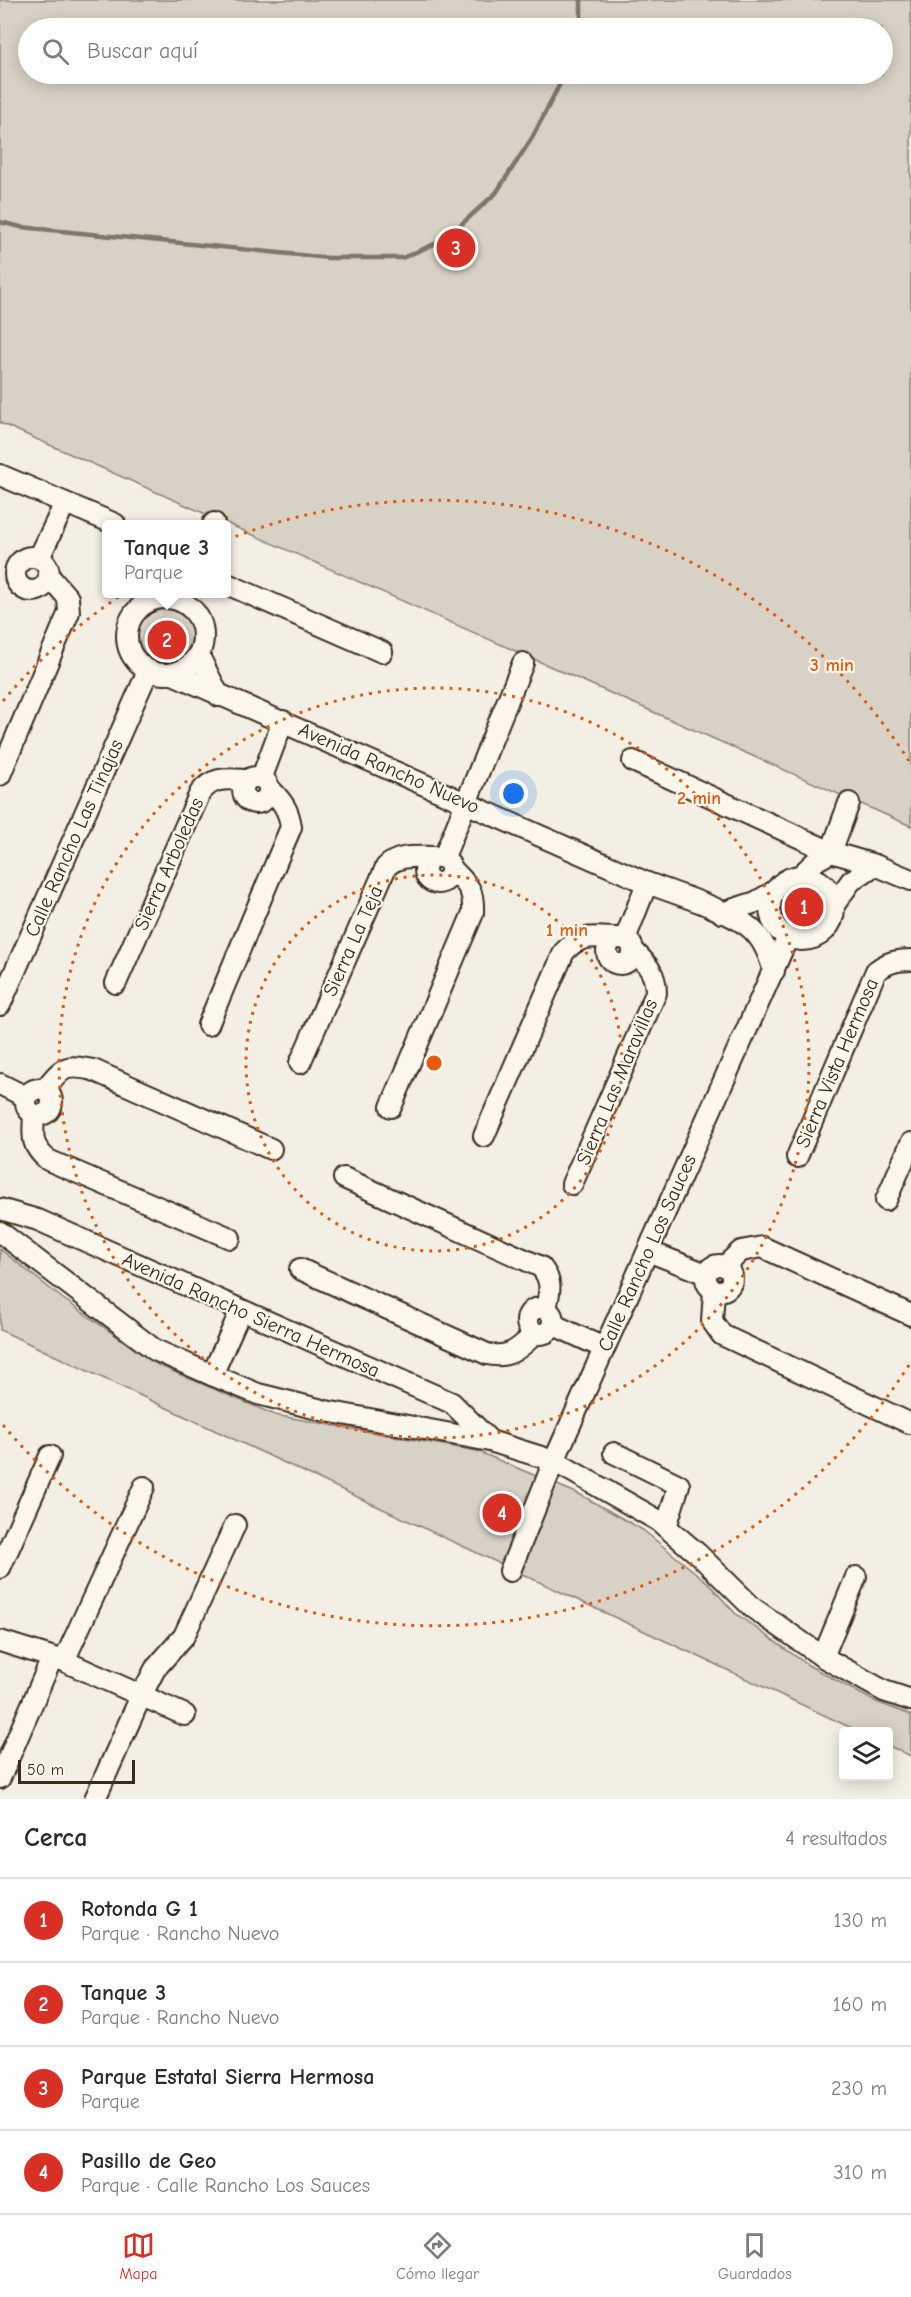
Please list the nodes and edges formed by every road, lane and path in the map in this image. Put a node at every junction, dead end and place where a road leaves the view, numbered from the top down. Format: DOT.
graph roads {
  1 [pos="0,476"];
  2 [pos="65,503"];
  3 [pos="104,520"];
  4 [pos="29,560"];
  5 [pos="0,562"];
  6 [pos="50,576"];
  7 [pos="231,586"];
  8 [pos="141,601"];
  9 [pos="193,602"];
  10 [pos="382,652"];
  11 [pos="199,656"];
  12 [pos="524,663"];
  13 [pos="148,671"];
  14 [pos="173,674"];
  15 [pos="219,696"];
  16 [pos="283,721"];
  17 [pos="633,761"];
  18 [pos="0,775"];
  19 [pos="259,782"];
  20 [pos="466,802"];
  21 [pos="849,803"];
  22 [pos="831,852"];
  23 [pos="443,861"];
  24 [pos="875,865"];
  25 [pos="800,876"];
  26 [pos="911,880"];
  27 [pos="647,883"];
  28 [pos="775,891"];
  29 [pos="834,905"];
  30 [pos="723,913"];
  31 [pos="750,927"];
  32 [pos="782,932"];
  33 [pos="625,942"];
  34 [pos="911,960"];
  35 [pos="7,968"];
  36 [pos="774,971"];
  37 [pos="116,983"];
  38 [pos="0,1005"];
  39 [pos="208,1025"];
  40 [pos="300,1063"];
  41 [pos="0,1084"];
  42 [pos="30,1106"];
  43 [pos="391,1107"];
  44 [pos="484,1136"];
  45 [pos="911,1143"];
  46 [pos="271,1149"];
  47 [pos="796,1157"];
  48 [pos="344,1178"];
  49 [pos="572,1184"];
  50 [pos="886,1200"];
  51 [pos="0,1209"];
  52 [pos="0,1232"];
  53 [pos="230,1238"];
  54 [pos="648,1251"];
  55 [pos="300,1269"];
  56 [pos="710,1282"];
  57 [pos="241,1310"];
  58 [pos="911,1315"];
  59 [pos="550,1317"];
  60 [pos="604,1348"];
  61 [pos="212,1375"];
  62 [pos="909,1423"];
  63 [pos="490,1441"];
  64 [pos="614,1453"];
  65 [pos="51,1456"];
  66 [pos="554,1461"];
  67 [pos="144,1487"];
  68 [pos="235,1525"];
  69 [pos="666,1527"];
  70 [pos="0,1568"];
  71 [pos="510,1570"];
  72 [pos="856,1577"];
  73 [pos="0,1641"];
  74 [pos="823,1657"];
  75 [pos="58,1659"];
  76 [pos="141,1696"];
  77 [pos="911,1700"];
  78 [pos="185,1715"];
  79 [pos="0,1778"];
  80 [pos="95,1799"];
  1 -- 2 [label="street"];
  2 -- 3 [label="street"];
  2 -- 4 [label="street"];
  4 -- 5 [label="street"];
  4 -- 6 [label="street"];
  4 -- 6 [label="street"];
  6 -- 18 [label="street"];
  7 -- 10 [label="street"];
  8 -- 9 [label="street"];
  8 -- 13 [label="street"];
  9 -- 11 [label="street"];
  11 -- 14 [label="street"];
  11 -- 15 [label="street"];
  12 -- 20 [label="street"];
  13 -- 14 [label="street"];
  13 -- 35 [label="street, Calle Rancho Las Tinajas"];
  14 -- 15 [label="street, Avenida Rancho Nuevo"];
  15 -- 16 [label="street, Avenida Rancho Nuevo"];
  16 -- 19 [label="street"];
  16 -- 20 [label="street, Avenida Rancho Nuevo"];
  17 -- 22 [label="street"];
  19 -- 37 [label="street, Sierra Arboledas"];
  19 -- 39 [label="street"];
  20 -- 23 [label="street"];
  20 -- 27 [label="street, Avenida Rancho Nuevo"];
  21 -- 22 [label="street"];
  22 -- 24 [label="street"];
  22 -- 25 [label="street"];
  23 -- 40 [label="street, Sierra La Teja"];
  23 -- 43 [label="street"];
  24 -- 26 [label="street"];
  24 -- 29 [label="street"];
  25 -- 28 [label="street"];
  25 -- 29 [label="street"];
  27 -- 30 [label="street, Avenida Rancho Nuevo"];
  27 -- 33 [label="street"];
  28 -- 30 [label="street"];
  28 -- 32 [label="street"];
  29 -- 32 [label="street"];
  30 -- 31 [label="street, Avenida Rancho Nuevo"];
  31 -- 32 [label="street"];
  31 -- 36 [label="street"];
  32 -- 36 [label="street, Calle Rancho Los Sauces"];
  33 -- 44 [label="street"];
  33 -- 49 [label="street, Sierra Las Maravillas"];
  34 -- 47 [label="street, Sierra Vista Hermosa"];
  35 -- 38 [label="street, Calle Rancho Las Tinajas"];
  36 -- 54 [label="street, Calle Rancho Los Sauces"];
  41 -- 42 [label="street"];
  42 -- 46 [label="street"];
  42 -- 53 [label="street"];
  45 -- 50 [label="street"];
  48 -- 59 [label="street"];
  51 -- 57 [label="street, Avenida Rancho Sierra Hermosa"];
  52 -- 61 [label="street, Avenida Rancho Sierra Hermosa"];
  54 -- 56 [label="street"];
  54 -- 60 [label="street, Calle Rancho Los Sauces"];
  55 -- 59 [label="street"];
  56 -- 58 [label="street"];
  56 -- 62 [label="street"];
  57 -- 61 [label="street"];
  57 -- 63 [label="street, Avenida Rancho Sierra Hermosa"];
  59 -- 60 [label="street"];
  60 -- 66 [label="street, Calle Rancho Los Sauces"];
  61 -- 63 [label="street, Avenida Rancho Sierra Hermosa"];
  63 -- 66 [label="street, Avenida Rancho Sierra Hermosa"];
  64 -- 69 [label="street"];
  65 -- 70 [label="street"];
  66 -- 69 [label="street, Avenida Rancho Sierra Hermosa"];
  66 -- 71 [label="street, Calle Rancho Los Sauces"];
  67 -- 75 [label="street"];
  68 -- 76 [label="street"];
  69 -- 74 [label="street, Avenida Rancho Sierra Hermosa"];
  72 -- 74 [label="street"];
  73 -- 75 [label="street"];
  74 -- 77 [label="street, Avenida Rancho Sierra Hermosa"];
  75 -- 76 [label="street"];
  75 -- 79 [label="street"];
  76 -- 78 [label="street"];
  76 -- 80 [label="street"];
}
